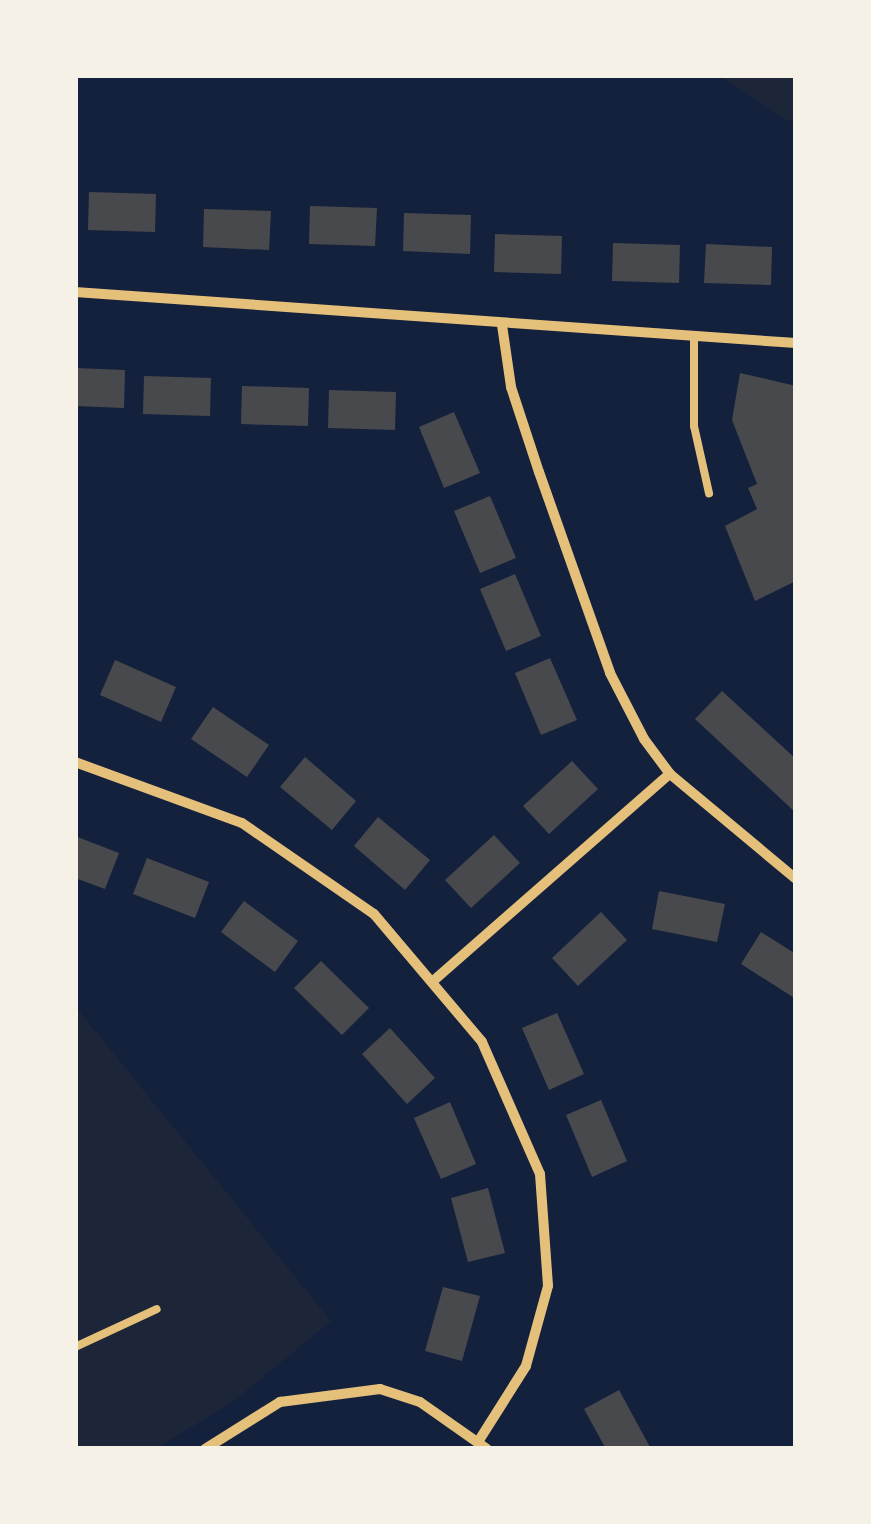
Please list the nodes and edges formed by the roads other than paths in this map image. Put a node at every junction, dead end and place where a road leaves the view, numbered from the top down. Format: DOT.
graph roads {
  1 [pos="75,292"];
  2 [pos="502,325"];
  3 [pos="694,335"];
  4 [pos="796,343"];
  5 [pos="709,493"];
  6 [pos="75,762"];
  7 [pos="670,774"];
  8 [pos="796,879"];
  9 [pos="432,982"];
  10 [pos="157,1310"];
  11 [pos="75,1347"];
  12 [pos="483,1445"];
  13 [pos="205,1449"];
  1 -- 2 [label="street"];
  2 -- 3 [label="street"];
  2 -- 7 [label="street"];
  3 -- 4 [label="street"];
  3 -- 5 [label="lane"];
  6 -- 9 [label="street"];
  7 -- 8 [label="street"];
  7 -- 9 [label="street"];
  9 -- 12 [label="street"];
  10 -- 11 [label="lane"];
  12 -- 13 [label="street"];
}
